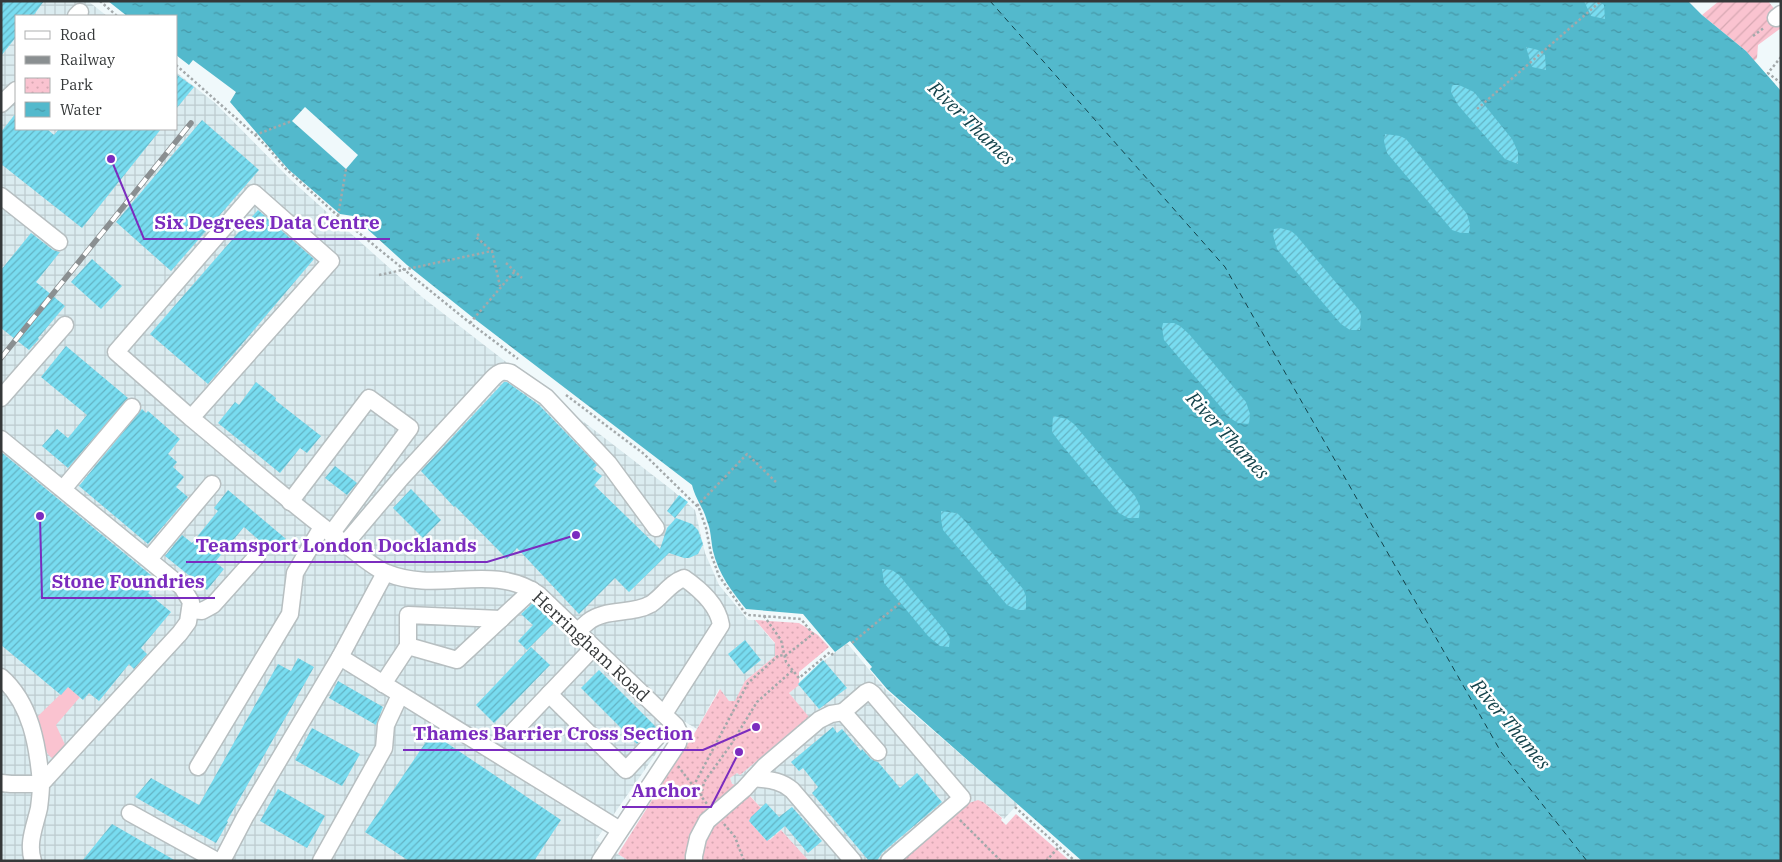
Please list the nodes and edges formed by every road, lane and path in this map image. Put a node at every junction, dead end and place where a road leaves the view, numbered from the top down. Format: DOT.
graph roads {
  1 [pos="100,1"];
  2 [pos="1601,1"];
  3 [pos="116,15"];
  4 [pos="1781,57"];
  5 [pos="178,67"];
  6 [pos="1781,83"];
  7 [pos="15,91"];
  8 [pos="1,104"];
  9 [pos="1477,109"];
  10 [pos="292,121"];
  11 [pos="255,135"];
  12 [pos="346,169"];
  13 [pos="3,202"];
  14 [pos="338,216"];
  15 [pos="479,234"];
  16 [pos="59,242"];
  17 [pos="492,251"];
  18 [pos="506,263"];
  19 [pos="515,271"];
  20 [pos="379,275"];
  21 [pos="522,278"];
  22 [pos="501,287"];
  23 [pos="470,323"];
  24 [pos="65,325"];
  25 [pos="525,364"];
  26 [pos="565,394"];
  27 [pos="1,398"];
  28 [pos="132,407"];
  29 [pos="191,418"];
  30 [pos="1,439"];
  31 [pos="419,475"];
  32 [pos="776,482"];
  33 [pos="212,484"];
  34 [pos="63,489"];
  35 [pos="290,502"];
  36 [pos="697,506"];
  37 [pos="373,510"];
  38 [pos="656,528"];
  39 [pos="326,530"];
  40 [pos="345,544"];
  41 [pos="258,556"];
  42 [pos="149,559"];
  43 [pos="385,573"];
  44 [pos="532,590"];
  45 [pos="900,603"];
  46 [pos="190,610"];
  47 [pos="764,616"];
  48 [pos="501,619"];
  49 [pos="577,633"];
  50 [pos="852,643"];
  51 [pos="408,646"];
  52 [pos="593,648"];
  53 [pos="833,655"];
  54 [pos="785,656"];
  55 [pos="340,657"];
  56 [pos="793,670"];
  57 [pos="1,677"];
  58 [pos="383,684"];
  59 [pos="549,694"];
  60 [pos="400,695"];
  61 [pos="843,712"];
  62 [pos="664,714"];
  63 [pos="512,733"];
  64 [pos="657,737"];
  65 [pos="878,752"];
  66 [pos="669,756"];
  67 [pos="198,767"];
  68 [pos="1,783"];
  69 [pos="41,784"];
  70 [pos="749,784"];
  71 [pos="694,785"];
  72 [pos="1015,807"];
  73 [pos="130,814"];
  74 [pos="721,815"];
  75 [pos="959,816"];
  76 [pos="620,830"];
  77 [pos="1059,847"];
  78 [pos="33,861"];
  79 [pos="217,861"];
  80 [pos="222,861"];
  81 [pos="321,861"];
  82 [pos="600,861"];
  83 [pos="694,861"];
  84 [pos="744,861"];
  85 [pos="853,861"];
  86 [pos="889,861"];
  87 [pos="1001,861"];
  88 [pos="1046,861"];
  89 [pos="1075,861"];
  1 -- 3 [label="path"];
  2 -- 9 [label="path"];
  4 -- 6 [label="path"];
  5 -- 11 [label="path"];
  7 -- 8 [label="street"];
  10 -- 11 [label="path"];
  11 -- 14 [label="path"];
  12 -- 14 [label="path"];
  13 -- 16 [label="street"];
  14 -- 23 [label="path"];
  15 -- 17 [label="path"];
  17 -- 20 [label="path"];
  17 -- 22 [label="path"];
  18 -- 19 [label="path"];
  19 -- 21 [label="path"];
  19 -- 22 [label="path"];
  22 -- 23 [label="path"];
  23 -- 25 [label="path"];
  24 -- 27 [label="street"];
  26 -- 36 [label="path"];
  28 -- 34 [label="street"];
  29 -- 29 [label="street, Herringham Road"];
  29 -- 35 [label="street, Herringham Road"];
  30 -- 34 [label="street"];
  31 -- 37 [label="street"];
  32 -- 36 [label="path"];
  33 -- 42 [label="street"];
  34 -- 42 [label="street"];
  35 -- 39 [label="street, Herringham Road"];
  35 -- 39 [label="street"];
  36 -- 47 [label="path"];
  37 -- 38 [label="street"];
  37 -- 40 [label="street"];
  39 -- 40 [label="street, Herringham Road"];
  39 -- 67 [label="street"];
  40 -- 43 [label="street, Herringham Road"];
  41 -- 46 [label="street"];
  42 -- 46 [label="street"];
  43 -- 44 [label="street, Herringham Road"];
  43 -- 55 [label="street"];
  44 -- 48 [label="street"];
  44 -- 49 [label="street, Herringham Road"];
  45 -- 50 [label="path"];
  46 -- 69 [label="street"];
  47 -- 54 [label="path"];
  47 -- 54 [label="path"];
  48 -- 51 [label="street"];
  48 -- 51 [label="street"];
  49 -- 52 [label="street, Herringham Road"];
  49 -- 62 [label="street"];
  51 -- 58 [label="street"];
  52 -- 59 [label="street"];
  52 -- 62 [label="street, Herringham Road"];
  53 -- 56 [label="path"];
  54 -- 56 [label="path"];
  54 -- 71 [label="path"];
  55 -- 58 [label="street"];
  55 -- 80 [label="street"];
  56 -- 71 [label="path"];
  57 -- 69 [label="street"];
  58 -- 60 [label="street"];
  59 -- 63 [label="street"];
  59 -- 64 [label="street"];
  60 -- 76 [label="street"];
  60 -- 81 [label="street"];
  61 -- 65 [label="street"];
  61 -- 70 [label="street"];
  61 -- 86 [label="street"];
  62 -- 66 [label="street, Herringham Road"];
  66 -- 71 [label="path"];
  66 -- 76 [label="street"];
  68 -- 69 [label="street"];
  69 -- 78 [label="street"];
  70 -- 74 [label="street"];
  70 -- 85 [label="street"];
  72 -- 77 [label="path"];
  73 -- 79 [label="street"];
  74 -- 83 [label="street"];
  74 -- 84 [label="path"];
  75 -- 87 [label="path"];
  76 -- 82 [label="street"];
  77 -- 88 [label="path"];
  77 -- 89 [label="path"];
}
